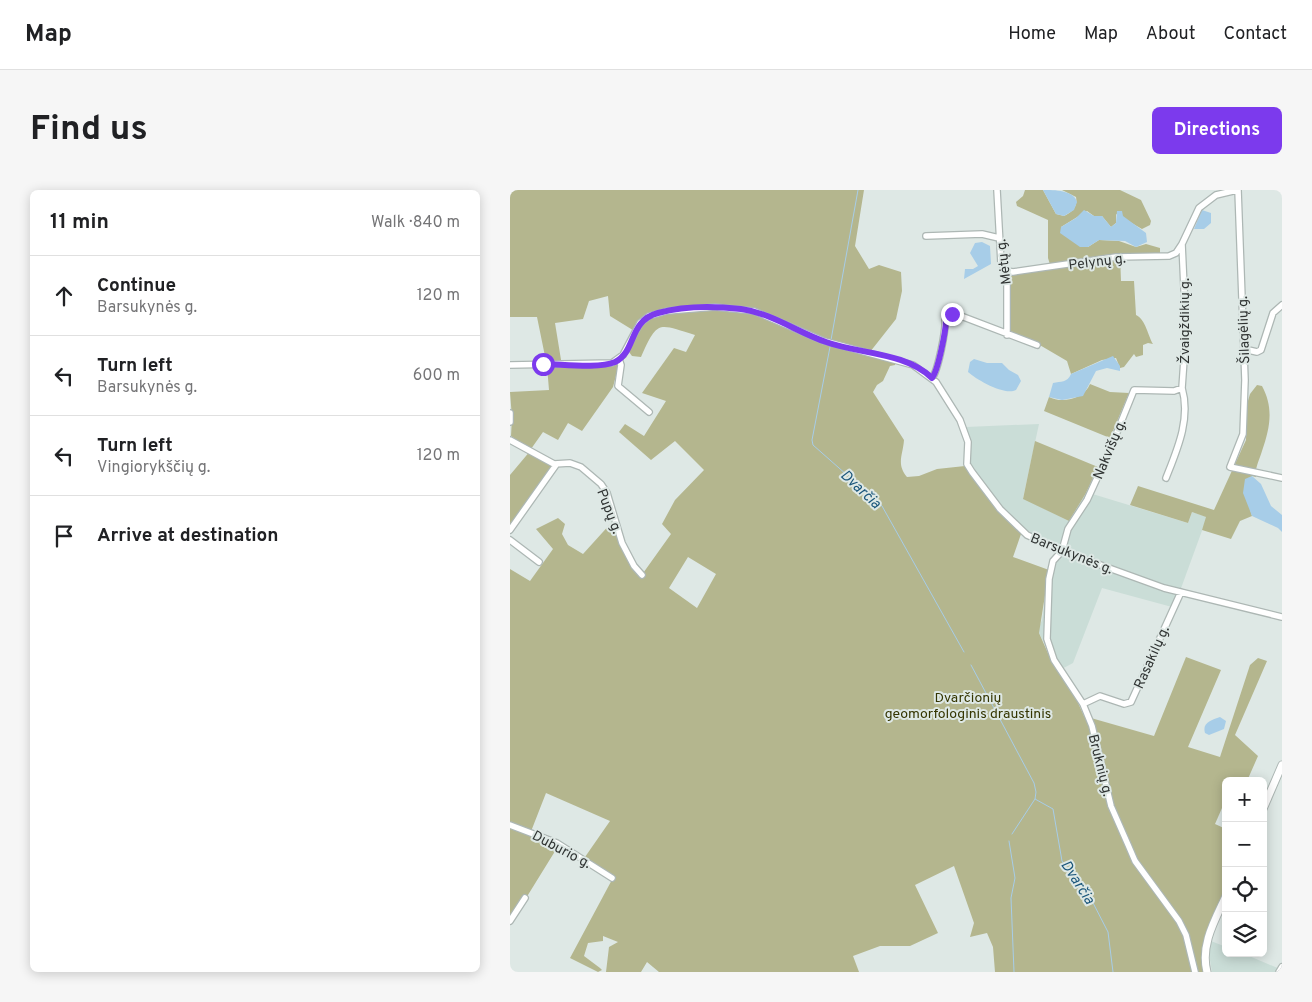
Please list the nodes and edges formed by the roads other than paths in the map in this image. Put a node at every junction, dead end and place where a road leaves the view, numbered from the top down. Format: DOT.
graph roads {
  1 [pos="998,190"];
  2 [pos="1238,190"];
  3 [pos="926,236"];
  4 [pos="999,238"];
  5 [pos="1182,244"];
  6 [pos="1006,271"];
  7 [pos="1282,305"];
  8 [pos="1008,335"];
  9 [pos="1036,345"];
  10 [pos="1244,349"];
  11 [pos="619,359"];
  12 [pos="510,365"];
  13 [pos="932,378"];
  14 [pos="1182,388"];
  15 [pos="510,412"];
  16 [pos="649,412"];
  17 [pos="510,422"];
  18 [pos="510,440"];
  19 [pos="556,465"];
  20 [pos="1166,478"];
  21 [pos="1282,478"];
  22 [pos="510,530"];
  23 [pos="510,540"];
  24 [pos="1062,551"];
  25 [pos="539,562"];
  26 [pos="642,576"];
  27 [pos="1181,592"];
  28 [pos="1282,617"];
  29 [pos="1083,704"];
  30 [pos="1282,765"];
  31 [pos="1267,800"];
  32 [pos="510,825"];
  33 [pos="612,878"];
  34 [pos="524,898"];
  35 [pos="1222,906"];
  36 [pos="510,921"];
  37 [pos="1282,967"];
  38 [pos="1195,972"];
  39 [pos="1208,972"];
  40 [pos="1279,972"];
  1 -- 4 [label="street, Mėtų g."];
  2 -- 5 [label="street, Žvaigždikių g."];
  2 -- 10 [label="street, Šilagėlių g."];
  3 -- 4 [label="street"];
  4 -- 6 [label="street, Mėtų g."];
  5 -- 6 [label="street, Pelynų g."];
  5 -- 14 [label="street, Žvaigždikių g."];
  6 -- 8 [label="street, Mėtų g."];
  7 -- 10 [label="street"];
  8 -- 9 [label="street"];
  8 -- 13 [label="street"];
  10 -- 21 [label="street, Šilagėlių g."];
  11 -- 12 [label="street"];
  11 -- 13 [label="street, Barsukynės g."];
  11 -- 16 [label="street"];
  13 -- 24 [label="street, Barsukynės g."];
  14 -- 20 [label="street, Žvaigždikių g."];
  14 -- 24 [label="street, Nakvišų g."];
  15 -- 17 [label="street"];
  18 -- 19 [label="street, Pupų g."];
  19 -- 22 [label="street"];
  19 -- 26 [label="street, Pupų g."];
  23 -- 25 [label="street"];
  24 -- 27 [label="street, Barsukynės g."];
  24 -- 29 [label="street, Bruknių g."];
  27 -- 28 [label="street, Barsukynės g."];
  27 -- 29 [label="street, Rasakilų g."];
  29 -- 38 [label="street, Bruknių g."];
  30 -- 31 [label="main road"];
  32 -- 33 [label="street, Duburio g."];
  34 -- 36 [label="street"];
  35 -- 39 [label="main road"];
  37 -- 40 [label="street"];
}
